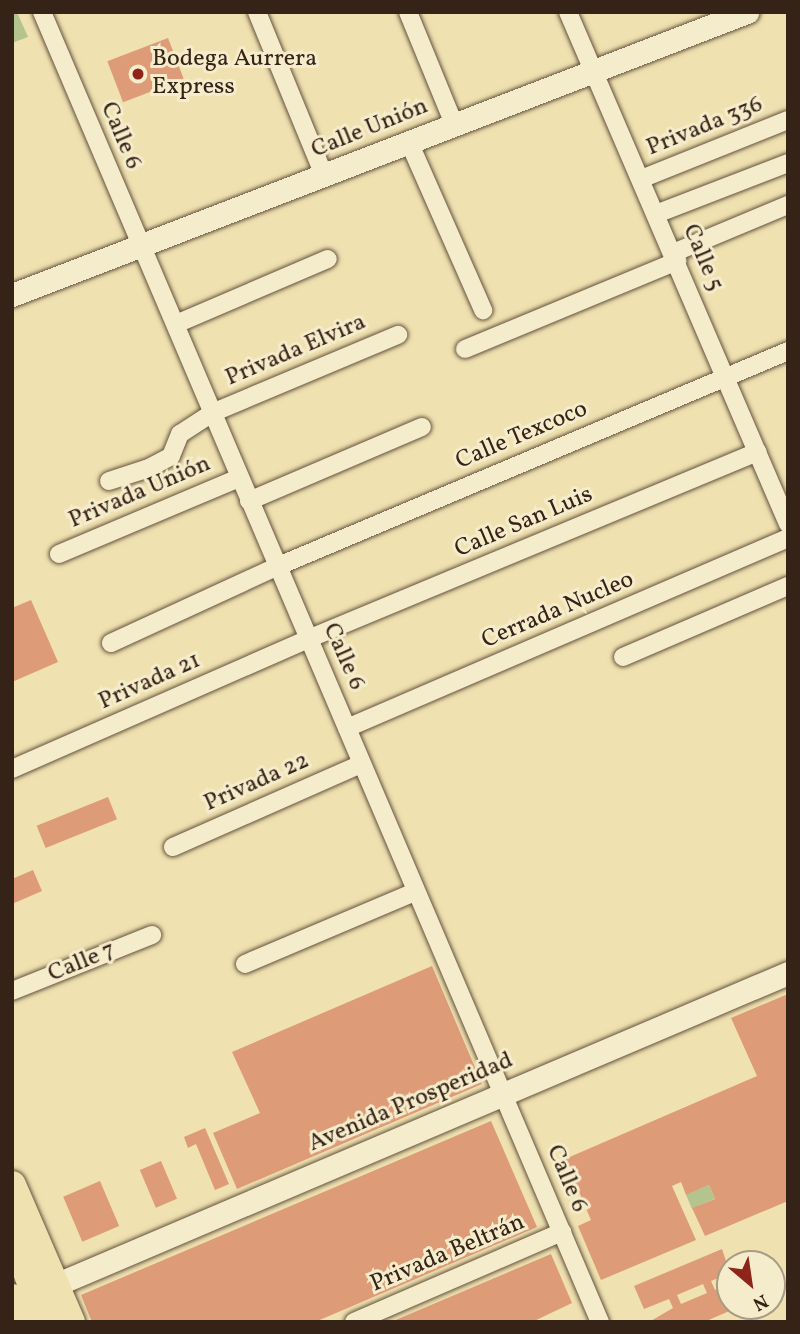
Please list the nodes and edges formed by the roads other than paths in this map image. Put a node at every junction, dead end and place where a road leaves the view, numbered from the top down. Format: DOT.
graph roads {
  1 [pos="42,12"];
  2 [pos="257,12"];
  3 [pos="408,12"];
  4 [pos="568,12"];
  5 [pos="747,12"];
  6 [pos="593,73"];
  7 [pos="788,120"];
  8 [pos="454,124"];
  9 [pos="410,142"];
  10 [pos="788,163"];
  11 [pos="324,175"];
  12 [pos="641,179"];
  13 [pos="788,205"];
  14 [pos="656,214"];
  15 [pos="140,246"];
  16 [pos="675,257"];
  17 [pos="328,259"];
  18 [pos="12,295"];
  19 [pos="483,310"];
  20 [pos="176,324"];
  21 [pos="398,335"];
  22 [pos="465,349"];
  23 [pos="788,351"];
  24 [pos="726,376"];
  25 [pos="212,413"];
  26 [pos="422,427"];
  27 [pos="758,452"];
  28 [pos="239,478"];
  29 [pos="109,481"];
  30 [pos="249,501"];
  31 [pos="788,524"];
  32 [pos="788,538"];
  33 [pos="59,554"];
  34 [pos="276,567"];
  35 [pos="788,586"];
  36 [pos="308,639"];
  37 [pos="111,643"];
  38 [pos="623,657"];
  39 [pos="347,728"];
  40 [pos="361,764"];
  41 [pos="12,769"];
  42 [pos="173,847"];
  43 [pos="415,892"];
  44 [pos="152,935"];
  45 [pos="245,964"];
  46 [pos="788,973"];
  47 [pos="12,991"];
  48 [pos="502,1093"];
  49 [pos="12,1185"];
  50 [pos="12,1230"];
  51 [pos="562,1232"];
  52 [pos="55,1285"];
  53 [pos="45,1322"];
  54 [pos="71,1322"];
  55 [pos="354,1322"];
  56 [pos="600,1322"];
  1 -- 15 [label="street, Calle 6"];
  2 -- 11 [label="street"];
  3 -- 8 [label="street"];
  4 -- 6 [label="street, Calle 5"];
  5 -- 6 [label="street, Calle Unión"];
  6 -- 8 [label="street, Calle Unión"];
  6 -- 12 [label="street, Calle 5"];
  7 -- 12 [label="street, Privada 336"];
  8 -- 9 [label="street, Calle Unión"];
  9 -- 11 [label="street, Calle Unión"];
  9 -- 19 [label="street"];
  10 -- 14 [label="street"];
  11 -- 15 [label="street, Calle Unión"];
  12 -- 14 [label="street, Calle 5"];
  13 -- 16 [label="street"];
  14 -- 16 [label="street, Calle 5"];
  15 -- 18 [label="street, Calle Unión"];
  15 -- 20 [label="street, Calle 6"];
  16 -- 22 [label="street"];
  16 -- 24 [label="street, Calle 5"];
  17 -- 20 [label="street"];
  20 -- 25 [label="street, Calle 6"];
  21 -- 25 [label="street, Privada Elvira"];
  23 -- 24 [label="street, Calle Texcoco"];
  24 -- 27 [label="street, Calle 5"];
  24 -- 34 [label="street, Calle Texcoco"];
  25 -- 28 [label="street, Calle 6"];
  25 -- 29 [label="street, Privada Elvira"];
  26 -- 30 [label="street"];
  27 -- 31 [label="street, Calle 5"];
  27 -- 36 [label="street, Calle San Luis"];
  28 -- 30 [label="street, Calle 6"];
  28 -- 33 [label="street, Privada Unión"];
  30 -- 34 [label="street, Calle 6"];
  32 -- 39 [label="street, Cerrada Nucleo"];
  34 -- 36 [label="street, Calle 6"];
  34 -- 37 [label="street, Calle Texcoco"];
  35 -- 38 [label="street"];
  36 -- 39 [label="street, Calle 6"];
  36 -- 41 [label="street, Privada 21"];
  39 -- 40 [label="street, Calle 6"];
  40 -- 42 [label="street, Privada 22"];
  40 -- 43 [label="street, Calle 6"];
  43 -- 45 [label="street"];
  43 -- 48 [label="street, Calle 6"];
  44 -- 47 [label="street, Calle 7"];
  46 -- 48 [label="street, Avenida Prosperidad"];
  48 -- 51 [label="street, Calle 6"];
  48 -- 52 [label="street, Avenida Prosperidad"];
  49 -- 52 [label="main road"];
  50 -- 53 [label="main road"];
  51 -- 55 [label="street, Privada Beltrán"];
  51 -- 56 [label="street, Calle 6"];
  52 -- 54 [label="main road"];
}
